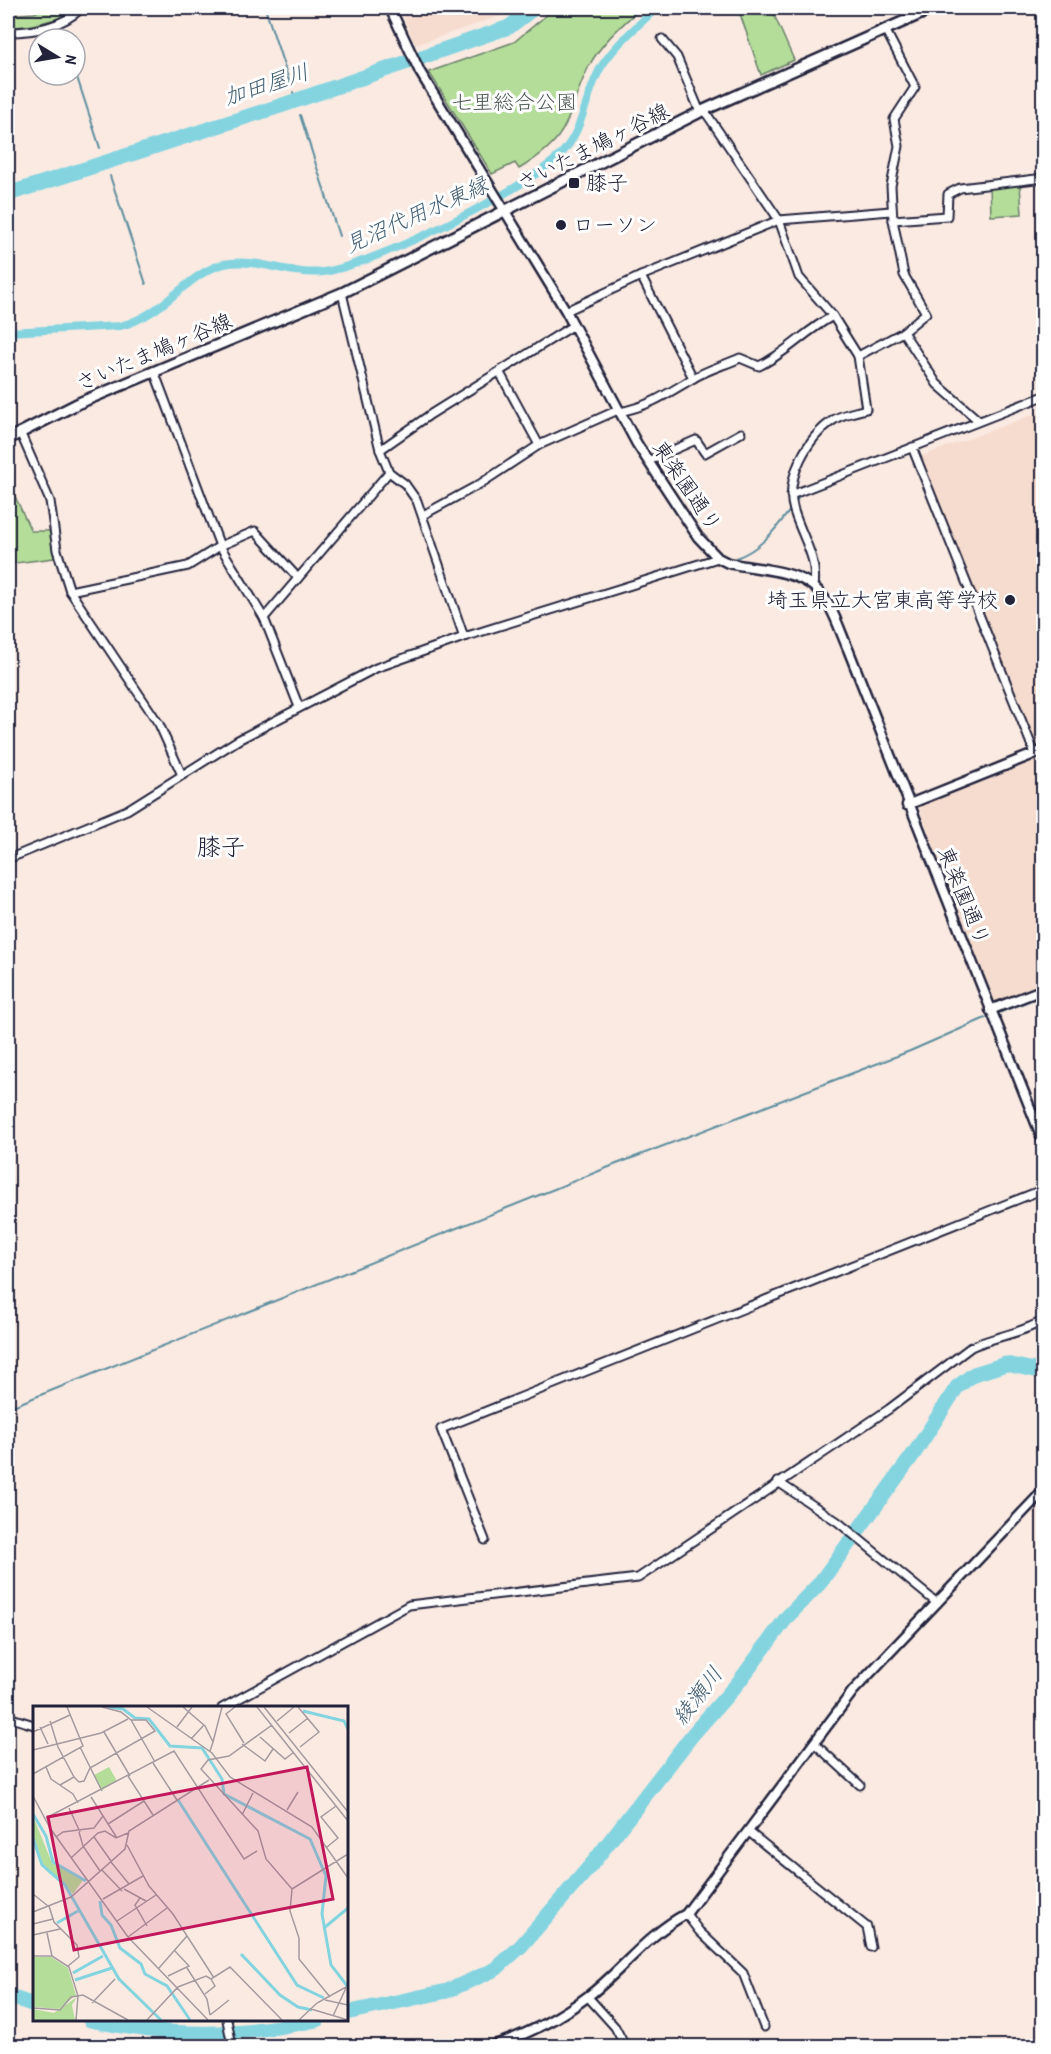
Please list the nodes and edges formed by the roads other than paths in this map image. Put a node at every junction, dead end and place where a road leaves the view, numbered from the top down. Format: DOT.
graph roads {
  1 [pos="82,8"];
  2 [pos="390,8"];
  3 [pos="934,8"];
  4 [pos="885,29"];
  5 [pos="8,32"];
  6 [pos="662,39"];
  7 [pos="702,111"];
  8 [pos="1044,178"];
  9 [pos="503,210"];
  10 [pos="891,211"];
  11 [pos="779,220"];
  12 [pos="892,220"];
  13 [pos="641,276"];
  14 [pos="342,293"];
  15 [pos="566,311"];
  16 [pos="833,316"];
  17 [pos="574,325"];
  18 [pos="903,332"];
  19 [pos="858,356"];
  20 [pos="154,371"];
  21 [pos="500,373"];
  22 [pos="693,378"];
  23 [pos="1044,396"];
  24 [pos="618,411"];
  25 [pos="979,421"];
  26 [pos="20,432"];
  27 [pos="741,433"];
  28 [pos="8,439"];
  29 [pos="539,445"];
  30 [pos="912,447"];
  31 [pos="380,450"];
  32 [pos="648,461"];
  33 [pos="389,471"];
  34 [pos="791,495"];
  35 [pos="423,515"];
  36 [pos="219,546"];
  37 [pos="718,558"];
  38 [pos="298,578"];
  39 [pos="814,586"];
  40 [pos="70,591"];
  41 [pos="264,618"];
  42 [pos="464,637"];
  43 [pos="298,707"];
  44 [pos="1039,752"];
  45 [pos="182,775"];
  46 [pos="907,804"];
  47 [pos="8,859"];
  48 [pos="1044,989"];
  49 [pos="990,1010"];
  50 [pos="1044,1143"];
  51 [pos="1044,1189"];
  52 [pos="1044,1320"];
  53 [pos="778,1482"];
  54 [pos="1044,1490"];
  55 [pos="485,1540"];
  56 [pos="937,1603"];
  57 [pos="224,1706"];
  58 [pos="8,1717"];
  59 [pos="33,1725"];
  60 [pos="814,1743"];
  61 [pos="860,1785"];
  62 [pos="749,1832"];
  63 [pos="686,1914"];
  64 [pos="872,1947"];
  65 [pos="588,1997"];
  66 [pos="227,2021"];
  67 [pos="765,2027"];
  68 [pos="232,2045"];
  69 [pos="492,2046"];
  70 [pos="625,2046"];
  1 -- 5 [label="street"];
  2 -- 9 [label="street, 東楽園通り"];
  3 -- 4 [label="main road, さいたま鳩ヶ谷線"];
  4 -- 7 [label="main road, さいたま鳩ヶ谷線"];
  4 -- 10 [label="street"];
  6 -- 7 [label="street"];
  7 -- 9 [label="main road, さいたま鳩ヶ谷線"];
  7 -- 11 [label="street"];
  8 -- 12 [label="street"];
  9 -- 14 [label="main road, さいたま鳩ヶ谷線"];
  9 -- 15 [label="street, 東楽園通り"];
  10 -- 11 [label="street"];
  10 -- 12 [label="street"];
  11 -- 13 [label="street"];
  11 -- 16 [label="street"];
  12 -- 18 [label="street"];
  13 -- 15 [label="street"];
  13 -- 22 [label="street"];
  14 -- 20 [label="main road, さいたま鳩ヶ谷線"];
  14 -- 31 [label="street"];
  15 -- 17 [label="street, 東楽園通り"];
  16 -- 19 [label="street"];
  16 -- 22 [label="street"];
  17 -- 21 [label="street"];
  17 -- 24 [label="street, 東楽園通り"];
  18 -- 19 [label="street"];
  18 -- 25 [label="street"];
  19 -- 34 [label="street"];
  20 -- 26 [label="main road, さいたま鳩ヶ谷線"];
  20 -- 36 [label="street"];
  21 -- 29 [label="street"];
  21 -- 31 [label="street"];
  22 -- 24 [label="street"];
  23 -- 25 [label="street"];
  24 -- 29 [label="street"];
  24 -- 32 [label="street, 東楽園通り"];
  25 -- 30 [label="street"];
  26 -- 28 [label="main road, さいたま鳩ヶ谷線"];
  26 -- 40 [label="street"];
  27 -- 32 [label="street"];
  29 -- 35 [label="street"];
  30 -- 34 [label="street"];
  30 -- 44 [label="street"];
  31 -- 33 [label="street"];
  32 -- 37 [label="street, 東楽園通り"];
  33 -- 35 [label="street"];
  33 -- 38 [label="street"];
  34 -- 39 [label="street"];
  35 -- 42 [label="street"];
  36 -- 38 [label="street"];
  36 -- 40 [label="street"];
  36 -- 41 [label="street"];
  37 -- 39 [label="street, 東楽園通り"];
  37 -- 42 [label="street"];
  38 -- 41 [label="street"];
  39 -- 46 [label="street, 東楽園通り"];
  40 -- 45 [label="street"];
  41 -- 43 [label="street"];
  42 -- 43 [label="street"];
  43 -- 45 [label="street"];
  44 -- 46 [label="street"];
  45 -- 47 [label="street"];
  46 -- 49 [label="street, 東楽園通り"];
  48 -- 49 [label="street"];
  49 -- 50 [label="street, 東楽園通り"];
  51 -- 55 [label="street"];
  52 -- 53 [label="street"];
  53 -- 56 [label="street"];
  53 -- 57 [label="street"];
  54 -- 56 [label="street"];
  56 -- 60 [label="street"];
  58 -- 59 [label="street"];
  60 -- 61 [label="street"];
  60 -- 62 [label="street"];
  62 -- 63 [label="street"];
  62 -- 64 [label="street"];
  63 -- 65 [label="street"];
  63 -- 67 [label="street"];
  65 -- 69 [label="street"];
  65 -- 70 [label="street"];
  66 -- 68 [label="street"];
}
